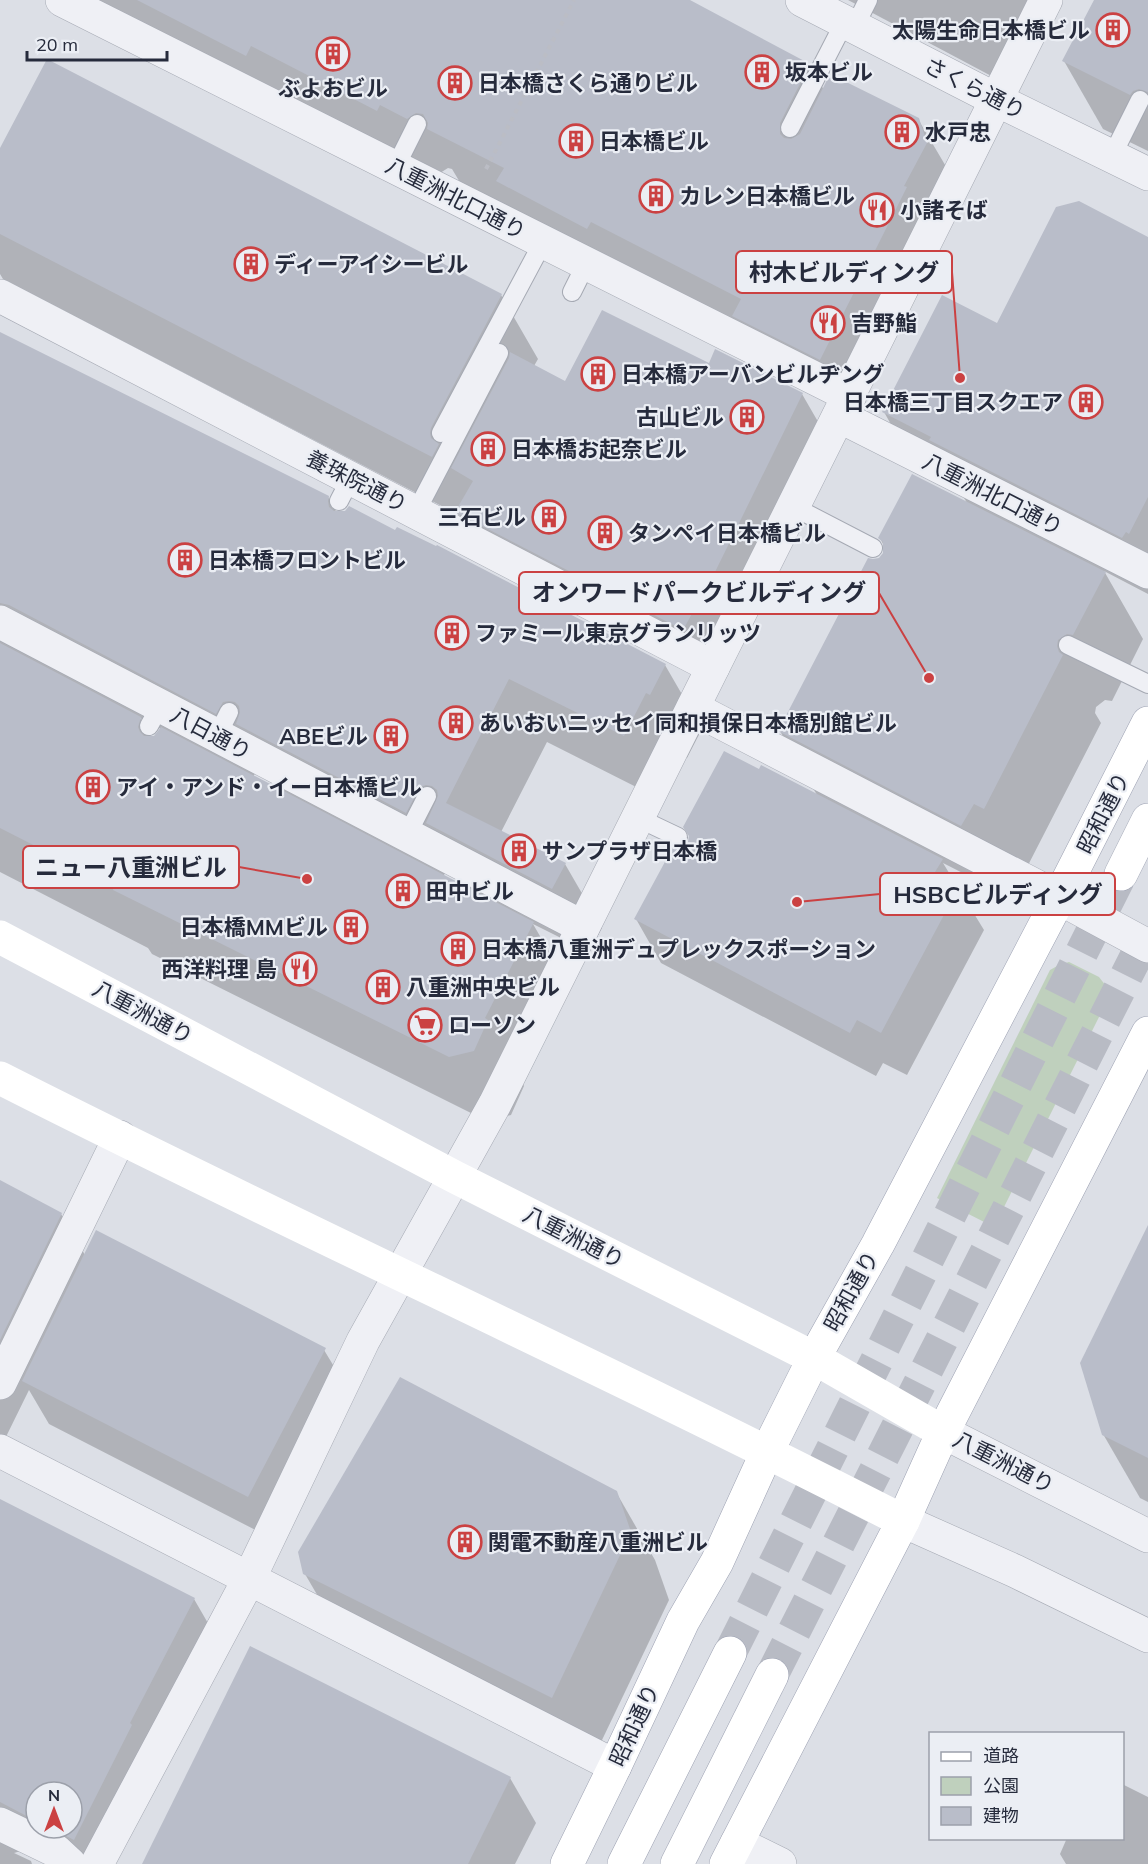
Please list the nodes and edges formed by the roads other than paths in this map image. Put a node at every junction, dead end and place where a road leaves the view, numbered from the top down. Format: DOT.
graph roads {
  1 [pos="62,0"];
  2 [pos="802,0"];
  3 [pos="1046,0"];
  4 [pos="856,16"];
  5 [pos="997,100"];
  6 [pos="1140,100"];
  7 [pos="417,124"];
  8 [pos="790,128"];
  9 [pos="1112,156"];
  10 [pos="395,168"];
  11 [pos="1148,174"];
  12 [pos="543,242"];
  13 [pos="0,296"];
  14 [pos="499,353"];
  15 [pos="844,406"];
  16 [pos="441,434"];
  17 [pos="794,507"];
  18 [pos="416,512"];
  19 [pos="873,548"];
  20 [pos="1148,572"];
  21 [pos="3,631"];
  22 [pos="1068,645"];
  23 [pos="713,667"];
  24 [pos="1148,684"];
  25 [pos="693,708"];
  26 [pos="1148,723"];
  27 [pos="428,796"];
  28 [pos="638,818"];
  29 [pos="1148,820"];
  30 [pos="407,836"];
  31 [pos="678,837"];
  32 [pos="1121,874"];
  33 [pos="1059,898"];
  34 [pos="583,927"];
  35 [pos="0,937"];
  36 [pos="1148,946"];
  37 [pos="1148,1033"];
  38 [pos="0,1078"];
  39 [pos="120,1137"];
  40 [pos="455,1177"];
  41 [pos="400,1275"];
  42 [pos="814,1359"];
  43 [pos="0,1383"];
  44 [pos="944,1432"];
  45 [pos="0,1451"];
  46 [pos="767,1452"];
  47 [pos="903,1521"];
  48 [pos="1148,1536"];
  49 [pos="249,1579"];
  50 [pos="1148,1636"];
  51 [pos="730,1653"];
  52 [pos="772,1675"];
  53 [pos="615,1766"];
  54 [pos="0,1824"];
  55 [pos="732,1853"];
  56 [pos="70,1864"];
  57 [pos="97,1864"];
  58 [pos="567,1864"];
  59 [pos="624,1864"];
  60 [pos="677,1864"];
  61 [pos="780,1864"];
  1 -- 10 [label="street, 八重洲北口通り"];
  2 -- 4 [label="street, さくら通り"];
  3 -- 5 [label="street"];
  4 -- 5 [label="street, さくら通り"];
  4 -- 8 [label="lane"];
  5 -- 9 [label="street, さくら通り"];
  5 -- 15 [label="street"];
  6 -- 9 [label="lane"];
  7 -- 10 [label="lane"];
  9 -- 11 [label="street, さくら通り"];
  10 -- 12 [label="street, 八重洲北口通り"];
  12 -- 15 [label="street, 八重洲北口通り"];
  12 -- 16 [label="lane"];
  13 -- 18 [label="street, 養珠院通り"];
  14 -- 18 [label="lane"];
  15 -- 17 [label="street"];
  15 -- 20 [label="street, 八重洲北口通り"];
  17 -- 19 [label="lane"];
  17 -- 23 [label="street"];
  18 -- 23 [label="street, 養珠院通り"];
  21 -- 30 [label="street, 八日通り"];
  22 -- 24 [label="lane"];
  23 -- 25 [label="street"];
  25 -- 28 [label="street"];
  25 -- 33 [label="street"];
  26 -- 33 [label="main road, 昭和通り"];
  27 -- 30 [label="lane"];
  28 -- 31 [label="lane"];
  28 -- 34 [label="street"];
  29 -- 32 [label="main road, 昭和通り"];
  30 -- 34 [label="street, 八日通り"];
  33 -- 36 [label="street"];
  33 -- 42 [label="main road, 昭和通り"];
  34 -- 40 [label="street"];
  35 -- 40 [label="main road, 八重洲通り"];
  37 -- 44 [label="main road"];
  38 -- 39 [label="main road"];
  39 -- 41 [label="main road"];
  39 -- 43 [label="street"];
  40 -- 41 [label="street"];
  40 -- 42 [label="main road, 八重洲通り"];
  41 -- 46 [label="main road"];
  41 -- 49 [label="street"];
  42 -- 44 [label="main road, 八重洲通り"];
  42 -- 46 [label="main road, 昭和通り"];
  44 -- 47 [label="main road"];
  44 -- 48 [label="street, 八重洲通り"];
  45 -- 49 [label="street"];
  46 -- 47 [label="main road"];
  46 -- 53 [label="main road, 昭和通り"];
  47 -- 50 [label="street"];
  47 -- 55 [label="main road"];
  49 -- 53 [label="street"];
  49 -- 57 [label="street"];
  51 -- 59 [label="main road"];
  52 -- 60 [label="main road"];
  53 -- 58 [label="main road, 昭和通り"];
  54 -- 56 [label="street"];
  55 -- 61 [label="street"];
}
